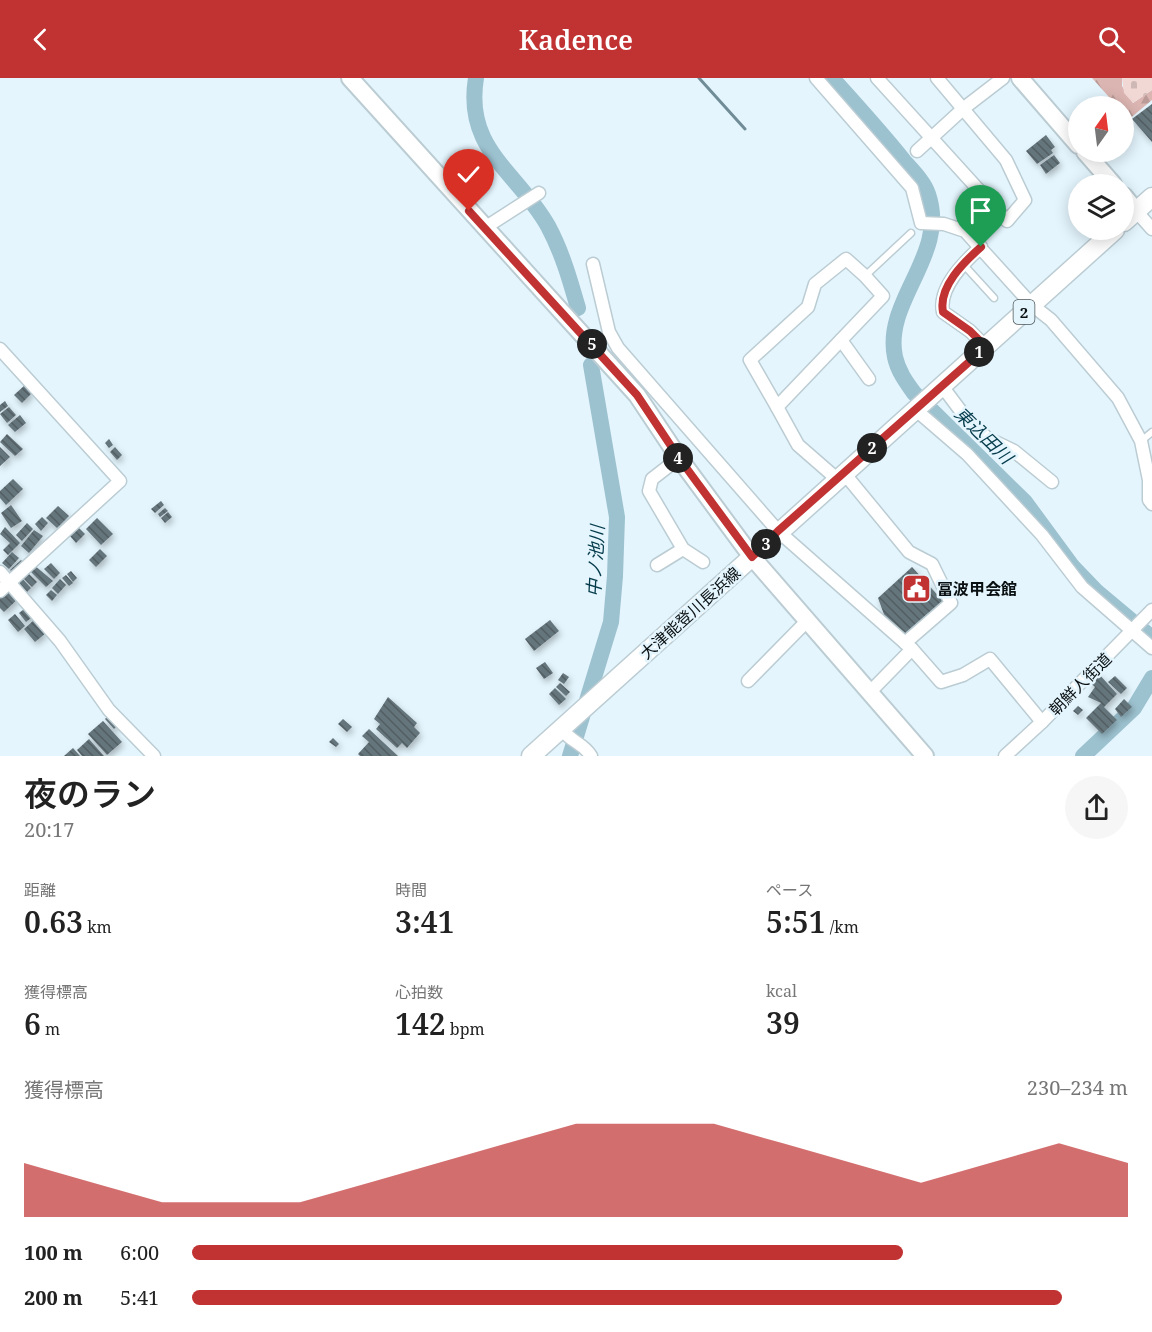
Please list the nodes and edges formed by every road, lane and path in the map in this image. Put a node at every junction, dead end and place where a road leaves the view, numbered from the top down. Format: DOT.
graph roads {
  1 [pos="350,78"];
  2 [pos="816,78"];
  3 [pos="877,78"];
  4 [pos="938,78"];
  5 [pos="1003,78"];
  6 [pos="1020,78"];
  7 [pos="964,108"];
  8 [pos="1068,133"];
  9 [pos="931,138"];
  10 [pos="917,151"];
  11 [pos="1093,162"];
  12 [pos="1104,174"];
  13 [pos="539,193"];
  14 [pos="1152,197"];
  15 [pos="1134,213"];
  16 [pos="1134,219"];
  17 [pos="486,227"];
  18 [pos="1152,229"];
  19 [pos="911,233"];
  20 [pos="1105,240"];
  21 [pos="981,247"];
  22 [pos="593,264"];
  23 [pos="962,264"];
  24 [pos="865,276"];
  25 [pos="994,297"];
  26 [pos="1032,305"];
  27 [pos="841,340"];
  28 [pos="986,347"];
  29 [pos="0,349"];
  30 [pos="869,379"];
  31 [pos="937,390"];
  32 [pos="777,407"];
  33 [pos="917,408"];
  34 [pos="1152,432"];
  35 [pos="1141,441"];
  36 [pos="679,458"];
  37 [pos="840,476"];
  38 [pos="1052,482"];
  39 [pos="1152,504"];
  40 [pos="778,531"];
  41 [pos="683,549"];
  42 [pos="752,557"];
  43 [pos="703,562"];
  44 [pos="657,565"];
  45 [pos="0,572"];
  46 [pos="5,587"];
  47 [pos="1152,610"];
  48 [pos="807,621"];
  49 [pos="1136,628"];
  50 [pos="908,646"];
  51 [pos="1152,648"];
  52 [pos="748,681"];
  53 [pos="869,693"];
  54 [pos="1042,722"];
  55 [pos="566,729"];
  56 [pos="588,751"];
  57 [pos="154,756"];
  58 [pos="531,756"];
  59 [pos="925,756"];
  60 [pos="1005,756"];
  1 -- 17 [label="street"];
  2 -- 21 [label="street"];
  3 -- 9 [label="street"];
  4 -- 7 [label="street"];
  5 -- 7 [label="street"];
  6 -- 8 [label="street"];
  7 -- 9 [label="street"];
  7 -- 9 [label="street"];
  9 -- 10 [label="street"];
  11 -- 12 [label="street"];
  13 -- 17 [label="street"];
  14 -- 15 [label="main road"];
  16 -- 18 [label="street"];
  17 -- 36 [label="street"];
  19 -- 24 [label="lane"];
  20 -- 26 [label="main road, 大津能登川長浜線 / 2"];
  21 -- 23 [label="street"];
  21 -- 26 [label="street"];
  22 -- 40 [label="street"];
  23 -- 25 [label="lane"];
  23 -- 28 [label="street"];
  24 -- 27 [label="street"];
  24 -- 32 [label="street"];
  26 -- 28 [label="main road, 大津能登川長浜線 / 2"];
  26 -- 35 [label="street"];
  27 -- 30 [label="street"];
  27 -- 32 [label="street"];
  28 -- 31 [label="main road, 大津能登川長浜線 / 2"];
  29 -- 46 [label="street"];
  31 -- 33 [label="main road, 大津能登川長浜線 / 2"];
  31 -- 38 [label="street"];
  32 -- 37 [label="street"];
  33 -- 37 [label="main road, 大津能登川長浜線 / 2"];
  33 -- 49 [label="street"];
  34 -- 35 [label="lane"];
  35 -- 39 [label="street"];
  36 -- 41 [label="street"];
  36 -- 42 [label="street"];
  37 -- 40 [label="main road, 大津能登川長浜線 / 2"];
  37 -- 50 [label="street"];
  40 -- 42 [label="main road, 大津能登川長浜線 / 2"];
  40 -- 50 [label="street"];
  41 -- 43 [label="street"];
  41 -- 44 [label="street"];
  42 -- 48 [label="street"];
  42 -- 55 [label="main road, 大津能登川長浜線 / 2"];
  45 -- 46 [label="street"];
  46 -- 57 [label="street"];
  47 -- 49 [label="street, 朝鮮人街道"];
  48 -- 52 [label="street"];
  48 -- 53 [label="street"];
  49 -- 51 [label="street"];
  49 -- 54 [label="street, 朝鮮人街道"];
  50 -- 53 [label="street"];
  50 -- 54 [label="street"];
  53 -- 59 [label="street"];
  54 -- 60 [label="street, 朝鮮人街道"];
  55 -- 56 [label="street"];
  55 -- 58 [label="main road, 大津能登川長浜線 / 2"];
}
